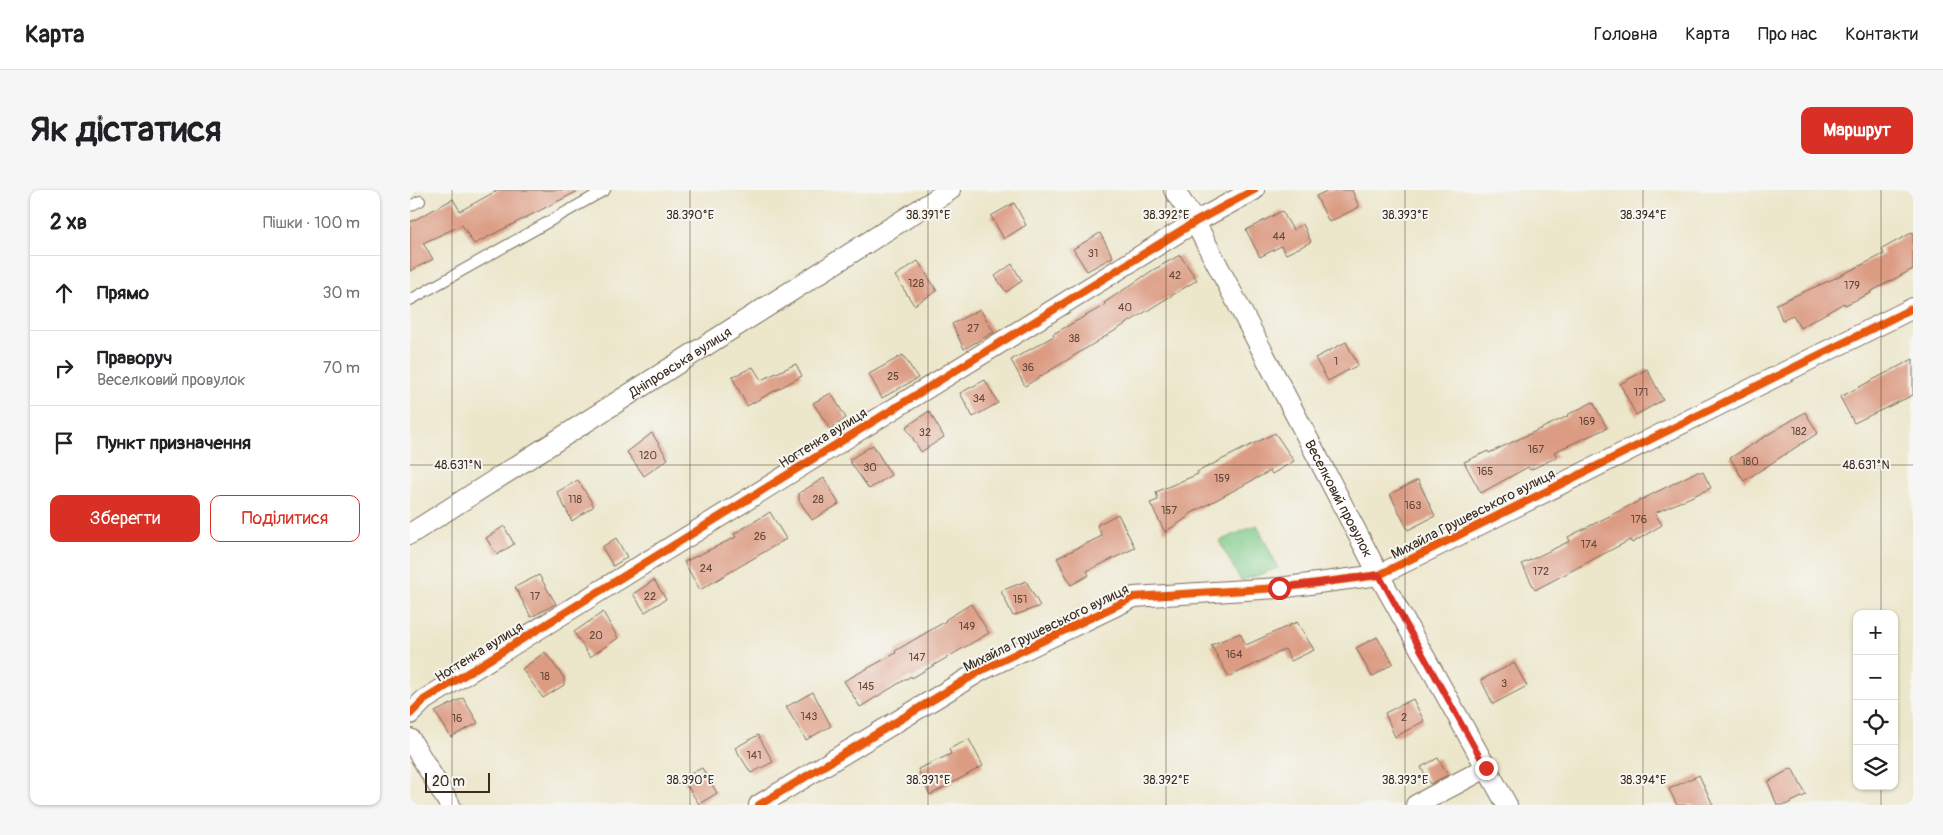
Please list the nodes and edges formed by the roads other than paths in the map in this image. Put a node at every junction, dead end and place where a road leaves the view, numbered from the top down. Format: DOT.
graph roads {
  1 [pos="605,190"];
  2 [pos="950,190"];
  3 [pos="1174,190"];
  4 [pos="1254,190"];
  5 [pos="1195,222"];
  6 [pos="410,300"];
  7 [pos="1913,308"];
  8 [pos="410,534"];
  9 [pos="1379,575"];
  10 [pos="410,714"];
  11 [pos="410,739"];
  12 [pos="1486,768"];
  13 [pos="450,805"];
  14 [pos="759,805"];
  15 [pos="1416,805"];
  16 [pos="1507,805"];
  1 -- 6 [label="lane"];
  2 -- 8 [label="street, Дніпровська вулиця"];
  3 -- 5 [label="street, Веселковий провулок"];
  4 -- 5 [label="street, Ногтенка вулиця"];
  5 -- 9 [label="street, Веселковий провулок"];
  5 -- 10 [label="street, Ногтенка вулиця"];
  7 -- 9 [label="street, Михайла Грушевського вулиця"];
  9 -- 12 [label="street, Веселковий провулок"];
  9 -- 14 [label="street, Михайла Грушевського вулиця"];
  11 -- 13 [label="street"];
  12 -- 15 [label="street"];
  12 -- 16 [label="street, Веселковий провулок"];
}
